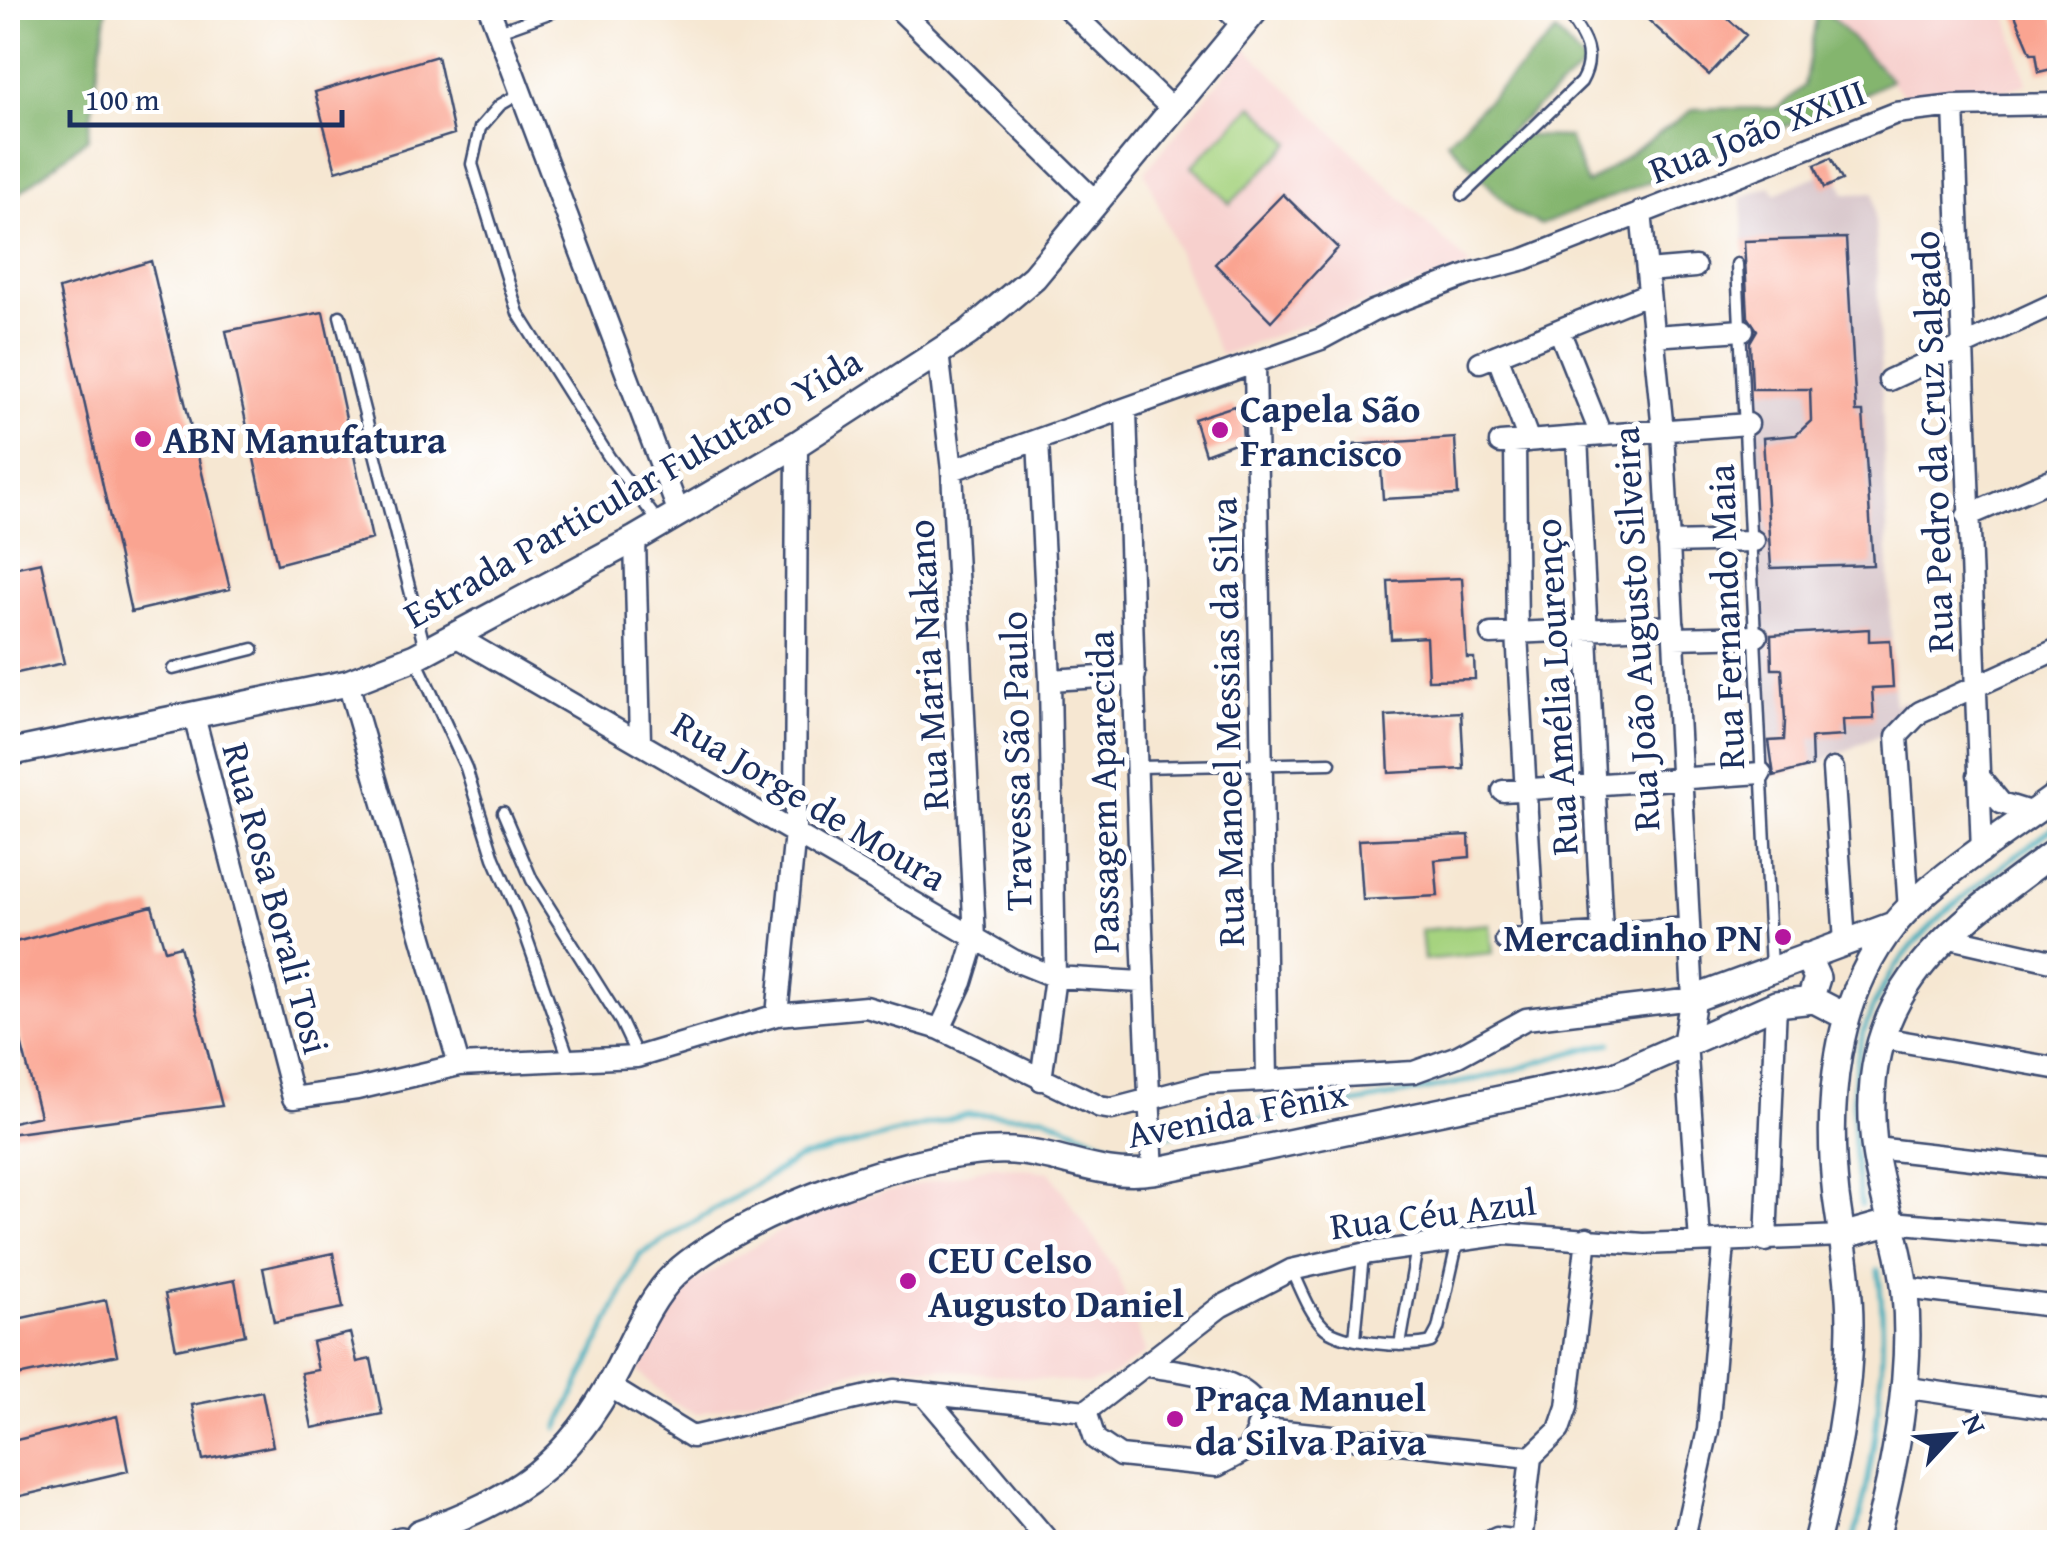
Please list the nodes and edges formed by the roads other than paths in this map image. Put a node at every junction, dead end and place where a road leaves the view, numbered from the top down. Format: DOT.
graph roads {
  1 [pos="490,8"];
  2 [pos="562,8"];
  3 [pos="898,8"];
  4 [pos="1067,8"];
  5 [pos="1564,8"];
  6 [pos="1242,13"];
  7 [pos="499,31"];
  8 [pos="522,92"];
  9 [pos="2060,104"];
  10 [pos="1954,106"];
  11 [pos="1172,110"];
  12 [pos="1463,195"];
  13 [pos="1096,202"];
  14 [pos="1641,212"];
  15 [pos="1737,264"];
  16 [pos="1695,267"];
  17 [pos="1647,271"];
  18 [pos="1649,293"];
  19 [pos="2060,301"];
  20 [pos="340,316"];
  21 [pos="1559,330"];
  22 [pos="1743,330"];
  23 [pos="1653,336"];
  24 [pos="1963,342"];
  25 [pos="938,352"];
  26 [pos="1255,363"];
  27 [pos="1889,380"];
  28 [pos="1126,410"];
  29 [pos="1748,424"];
  30 [pos="1663,431"];
  31 [pos="1600,435"];
  32 [pos="1576,437"];
  33 [pos="1038,440"];
  34 [pos="1515,442"];
  35 [pos="797,444"];
  36 [pos="952,470"];
  37 [pos="2060,476"];
  38 [pos="1967,516"];
  39 [pos="669,518"];
  40 [pos="635,538"];
  41 [pos="1754,541"];
  42 [pos="1668,543"];
  43 [pos="1588,630"];
  44 [pos="1517,632"];
  45 [pos="1674,632"];
  46 [pos="1491,634"];
  47 [pos="1757,636"];
  48 [pos="457,637"];
  49 [pos="2060,648"];
  50 [pos="253,649"];
  51 [pos="420,654"];
  52 [pos="173,669"];
  53 [pos="1134,675"];
  54 [pos="1050,680"];
  55 [pos="348,683"];
  56 [pos="1977,683"];
  57 [pos="194,716"];
  58 [pos="640,741"];
  59 [pos="8,753"];
  60 [pos="1330,763"];
  61 [pos="1263,764"];
  62 [pos="1139,767"];
  63 [pos="1833,769"];
  64 [pos="1761,773"];
  65 [pos="1978,775"];
  66 [pos="1681,778"];
  67 [pos="1598,783"];
  68 [pos="1525,787"];
  69 [pos="1503,790"];
  70 [pos="2060,793"];
  71 [pos="503,812"];
  72 [pos="2033,814"];
  73 [pos="795,832"];
  74 [pos="1982,852"];
  75 [pos="2057,852"];
  76 [pos="1901,918"];
  77 [pos="1688,928"];
  78 [pos="1602,933"];
  79 [pos="1946,936"];
  80 [pos="1534,938"];
  81 [pos="975,939"];
  82 [pos="1506,940"];
  83 [pos="1845,942"];
  84 [pos="1807,956"];
  85 [pos="2060,963"];
  86 [pos="1772,969"];
  87 [pos="1055,977"];
  88 [pos="1141,982"];
  89 [pos="1693,999"];
  90 [pos="1810,1000"];
  91 [pos="1776,1004"];
  92 [pos="777,1015"];
  93 [pos="1846,1016"];
  94 [pos="940,1029"];
  95 [pos="1882,1038"];
  96 [pos="1686,1042"];
  97 [pos="637,1057"];
  98 [pos="570,1060"];
  99 [pos="459,1065"];
  100 [pos="2060,1069"];
  101 [pos="1041,1080"];
  102 [pos="1267,1080"];
  103 [pos="1149,1099"];
  104 [pos="1874,1148"];
  105 [pos="2060,1169"];
  106 [pos="1153,1171"];
  107 [pos="1892,1222"];
  108 [pos="1842,1236"];
  109 [pos="2060,1237"];
  110 [pos="1586,1238"];
  111 [pos="1458,1239"];
  112 [pos="1700,1242"];
  113 [pos="1766,1242"];
  114 [pos="1724,1244"];
  115 [pos="1418,1246"];
  116 [pos="1363,1254"];
  117 [pos="1292,1270"];
  118 [pos="1905,1288"];
  119 [pos="2060,1307"];
  120 [pos="1355,1339"];
  121 [pos="1400,1344"];
  122 [pos="1148,1366"];
  123 [pos="609,1386"];
  124 [pos="1902,1387"];
  125 [pos="922,1393"];
  126 [pos="957,1397"];
  127 [pos="2060,1410"];
  128 [pos="1086,1411"];
  129 [pos="1257,1428"];
  130 [pos="962,1436"];
  131 [pos="1531,1457"];
  132 [pos="465,1514"];
  133 [pos="1521,1539"];
  134 [pos="411,1540"];
  135 [pos="448,1542"];
  136 [pos="1049,1542"];
  137 [pos="1476,1542"];
  138 [pos="1683,1542"];
  139 [pos="1816,1542"];
  140 [pos="1875,1542"];
  1 -- 7 [label="street"];
  2 -- 7 [label="lane"];
  3 -- 13 [label="street"];
  4 -- 11 [label="street"];
  5 -- 12 [label="lane"];
  6 -- 11 [label="street, Estrada Particular Fukutaro Yida"];
  7 -- 8 [label="street"];
  8 -- 39 [label="street"];
  8 -- 39 [label="lane"];
  9 -- 10 [label="street, Rua João XXIII"];
  10 -- 14 [label="street, Rua João XXIII"];
  10 -- 24 [label="street, Rua Pedro da Cruz Salgado"];
  11 -- 13 [label="street, Estrada Particular Fukutaro Yida"];
  13 -- 25 [label="street, Estrada Particular Fukutaro Yida"];
  14 -- 17 [label="street, Rua João Augusto Silveira"];
  14 -- 26 [label="street, Rua João XXIII"];
  15 -- 22 [label="lane, Rua Fernando Maia"];
  16 -- 17 [label="street"];
  17 -- 18 [label="street, Rua João Augusto Silveira"];
  18 -- 21 [label="street"];
  18 -- 23 [label="street, Rua João Augusto Silveira"];
  19 -- 24 [label="street"];
  20 -- 51 [label="lane"];
  21 -- 31 [label="street"];
  21 -- 34 [label="street"];
  22 -- 23 [label="street"];
  22 -- 29 [label="lane, Rua Fernando Maia"];
  23 -- 30 [label="street, Rua João Augusto Silveira"];
  24 -- 27 [label="street"];
  24 -- 38 [label="street, Rua Pedro da Cruz Salgado"];
  25 -- 35 [label="street, Estrada Particular Fukutaro Yida"];
  25 -- 36 [label="street, Rua Maria Nakano"];
  26 -- 28 [label="street, Rua João XXIII"];
  26 -- 61 [label="street, Rua Manoel Messias da Silva"];
  28 -- 33 [label="street, Rua João XXIII"];
  28 -- 53 [label="street, Passagem Aparecida"];
  29 -- 30 [label="street"];
  29 -- 41 [label="lane, Rua Fernando Maia"];
  30 -- 31 [label="street"];
  30 -- 42 [label="street, Rua João Augusto Silveira"];
  31 -- 32 [label="street"];
  32 -- 34 [label="street"];
  32 -- 43 [label="street, Rua Amélia Lourenço"];
  33 -- 36 [label="street, Rua João XXIII"];
  33 -- 54 [label="street, Travessa São Paulo"];
  34 -- 44 [label="street"];
  35 -- 39 [label="street, Estrada Particular Fukutaro Yida"];
  35 -- 73 [label="street"];
  36 -- 81 [label="street, Rua Maria Nakano"];
  37 -- 38 [label="street"];
  38 -- 56 [label="street, Rua Pedro da Cruz Salgado"];
  39 -- 40 [label="street, Estrada Particular Fukutaro Yida"];
  40 -- 48 [label="street, Estrada Particular Fukutaro Yida"];
  40 -- 58 [label="street"];
  41 -- 42 [label="street"];
  41 -- 47 [label="lane, Rua Fernando Maia"];
  42 -- 45 [label="street, Rua João Augusto Silveira"];
  43 -- 44 [label="street"];
  43 -- 45 [label="street"];
  43 -- 67 [label="street, Rua Amélia Lourenço"];
  44 -- 46 [label="street"];
  44 -- 68 [label="street"];
  45 -- 47 [label="street"];
  45 -- 66 [label="street, Rua João Augusto Silveira"];
  47 -- 64 [label="lane, Rua Fernando Maia"];
  48 -- 51 [label="street, Estrada Particular Fukutaro Yida"];
  48 -- 58 [label="street, Rua Jorge de Moura"];
  49 -- 56 [label="street"];
  50 -- 52 [label="lane"];
  51 -- 55 [label="street, Estrada Particular Fukutaro Yida"];
  51 -- 98 [label="lane"];
  53 -- 54 [label="street"];
  53 -- 62 [label="street, Passagem Aparecida"];
  54 -- 87 [label="street, Travessa São Paulo"];
  55 -- 57 [label="street, Estrada Particular Fukutaro Yida"];
  55 -- 99 [label="street"];
  56 -- 65 [label="street, Rua Pedro da Cruz Salgado"];
  56 -- 76 [label="street"];
  57 -- 59 [label="street, Estrada Particular Fukutaro Yida"];
  57 -- 99 [label="street, Rua Rosa Borali Tosi"];
  58 -- 73 [label="street, Rua Jorge de Moura"];
  60 -- 61 [label="lane"];
  61 -- 62 [label="lane"];
  61 -- 102 [label="street, Rua Manoel Messias da Silva"];
  62 -- 88 [label="street, Passagem Aparecida"];
  63 -- 83 [label="street"];
  64 -- 66 [label="street"];
  64 -- 86 [label="lane, Rua Fernando Maia"];
  65 -- 72 [label="street"];
  65 -- 74 [label="street, Rua Pedro da Cruz Salgado"];
  66 -- 67 [label="street"];
  66 -- 77 [label="street, Rua João Augusto Silveira"];
  67 -- 68 [label="street"];
  67 -- 78 [label="street, Rua Amélia Lourenço"];
  68 -- 69 [label="street"];
  68 -- 80 [label="street"];
  70 -- 72 [label="street"];
  71 -- 97 [label="lane"];
  72 -- 74 [label="street"];
  73 -- 81 [label="street, Rua Jorge de Moura"];
  73 -- 92 [label="street"];
  74 -- 76 [label="street"];
  75 -- 79 [label="street"];
  76 -- 83 [label="street"];
  76 -- 93 [label="street"];
  77 -- 78 [label="street"];
  77 -- 89 [label="street, Rua João Augusto Silveira"];
  78 -- 80 [label="street"];
  79 -- 85 [label="street"];
  79 -- 95 [label="street"];
  80 -- 82 [label="street"];
  81 -- 87 [label="street, Rua Jorge de Moura"];
  81 -- 94 [label="street, Rua Maria Nakano"];
  83 -- 84 [label="street"];
  84 -- 86 [label="street"];
  84 -- 90 [label="street"];
  86 -- 89 [label="street"];
  87 -- 88 [label="street, Rua Jorge de Moura"];
  87 -- 101 [label="street, Travessa São Paulo"];
  88 -- 103 [label="street, Passagem Aparecida"];
  89 -- 96 [label="street, Rua João Augusto Silveira"];
  89 -- 102 [label="street"];
  90 -- 91 [label="street, Avenida Fênix"];
  90 -- 93 [label="street"];
  91 -- 96 [label="street, Avenida Fênix"];
  91 -- 113 [label="street"];
  92 -- 94 [label="street"];
  92 -- 97 [label="street"];
  93 -- 108 [label="street"];
  94 -- 101 [label="street"];
  95 -- 100 [label="street"];
  95 -- 104 [label="street"];
  96 -- 106 [label="street, Avenida Fênix"];
  96 -- 112 [label="street"];
  97 -- 98 [label="street"];
  98 -- 99 [label="street"];
  101 -- 103 [label="street"];
  102 -- 103 [label="street"];
  103 -- 106 [label="street, Passagem Aparecida"];
  104 -- 105 [label="street"];
  104 -- 107 [label="street"];
  106 -- 123 [label="street, Avenida Fênix"];
  107 -- 108 [label="street, Rua Céu Azul"];
  107 -- 109 [label="street"];
  107 -- 118 [label="street"];
  108 -- 113 [label="street, Rua Céu Azul"];
  108 -- 139 [label="street"];
  110 -- 111 [label="street, Rua Céu Azul"];
  110 -- 112 [label="street, Rua Céu Azul"];
  110 -- 131 [label="street"];
  111 -- 115 [label="street, Rua Céu Azul"];
  111 -- 121 [label="lane"];
  112 -- 114 [label="street, Rua Céu Azul"];
  113 -- 114 [label="street, Rua Céu Azul"];
  114 -- 138 [label="street"];
  115 -- 116 [label="street, Rua Céu Azul"];
  115 -- 121 [label="lane"];
  116 -- 117 [label="street, Rua Céu Azul"];
  116 -- 120 [label="lane"];
  117 -- 120 [label="lane"];
  117 -- 122 [label="street, Rua Céu Azul"];
  118 -- 119 [label="street"];
  118 -- 124 [label="street"];
  120 -- 121 [label="lane"];
  122 -- 128 [label="street, Rua Céu Azul"];
  122 -- 129 [label="street"];
  123 -- 125 [label="street"];
  123 -- 132 [label="street, Avenida Fênix"];
  124 -- 127 [label="street"];
  124 -- 140 [label="street"];
  125 -- 126 [label="street"];
  125 -- 130 [label="street"];
  126 -- 128 [label="street"];
  126 -- 130 [label="street"];
  128 -- 129 [label="street"];
  129 -- 131 [label="street"];
  130 -- 136 [label="street"];
  131 -- 133 [label="street"];
  132 -- 134 [label="street, Avenida Fênix"];
  132 -- 135 [label="street, Avenida Fênix"];
  133 -- 137 [label="lane"];
}
